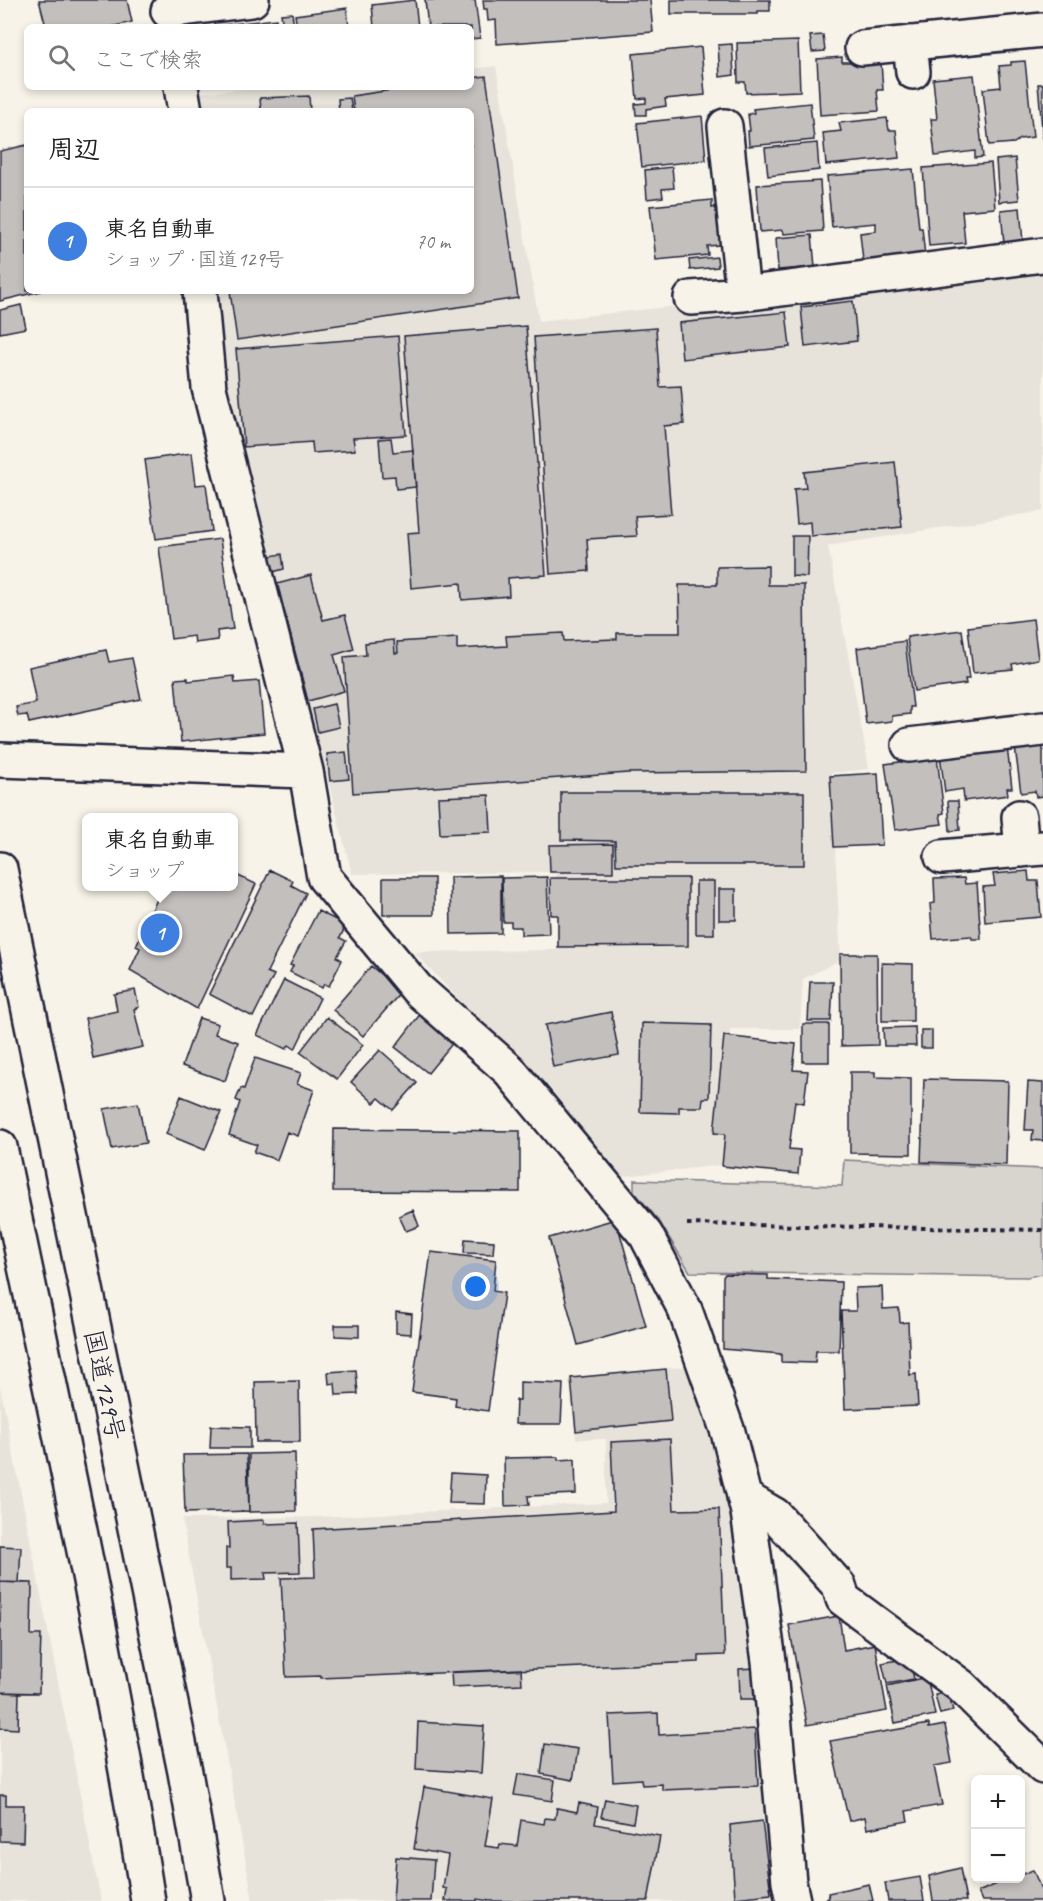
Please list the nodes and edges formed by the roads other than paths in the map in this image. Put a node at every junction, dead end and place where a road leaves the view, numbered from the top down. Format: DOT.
graph roads {
  1 [pos="252,0"];
  2 [pos="169,13"];
  3 [pos="1043,30"];
  4 [pos="862,48"];
  5 [pos="182,90"];
  6 [pos="184,108"];
  7 [pos="725,126"];
  8 [pos="1043,255"];
  9 [pos="200,294"];
  10 [pos="743,294"];
  11 [pos="692,298"];
  12 [pos="1038,720"];
  13 [pos="909,745"];
  14 [pos="0,760"];
  15 [pos="306,771"];
  16 [pos="1019,817"];
  17 [pos="1033,849"];
  18 [pos="942,857"];
  19 [pos="0,869"];
  20 [pos="0,1147"];
  21 [pos="744,1497"];
  22 [pos="1043,1767"];
  23 [pos="148,1901"];
  24 [pos="208,1901"];
  25 [pos="793,1901"];
  1 -- 2 [label="main road"];
  3 -- 4 [label="main road"];
  5 -- 6 [label="main road"];
  7 -- 10 [label="main road"];
  8 -- 10 [label="main road"];
  9 -- 15 [label="main road"];
  10 -- 11 [label="main road"];
  12 -- 13 [label="main road"];
  14 -- 15 [label="main road"];
  15 -- 21 [label="main road"];
  16 -- 17 [label="main road"];
  17 -- 18 [label="main road"];
  19 -- 24 [label="main road, 国道129号"];
  20 -- 23 [label="main road"];
  21 -- 22 [label="main road"];
  21 -- 25 [label="main road"];
}
